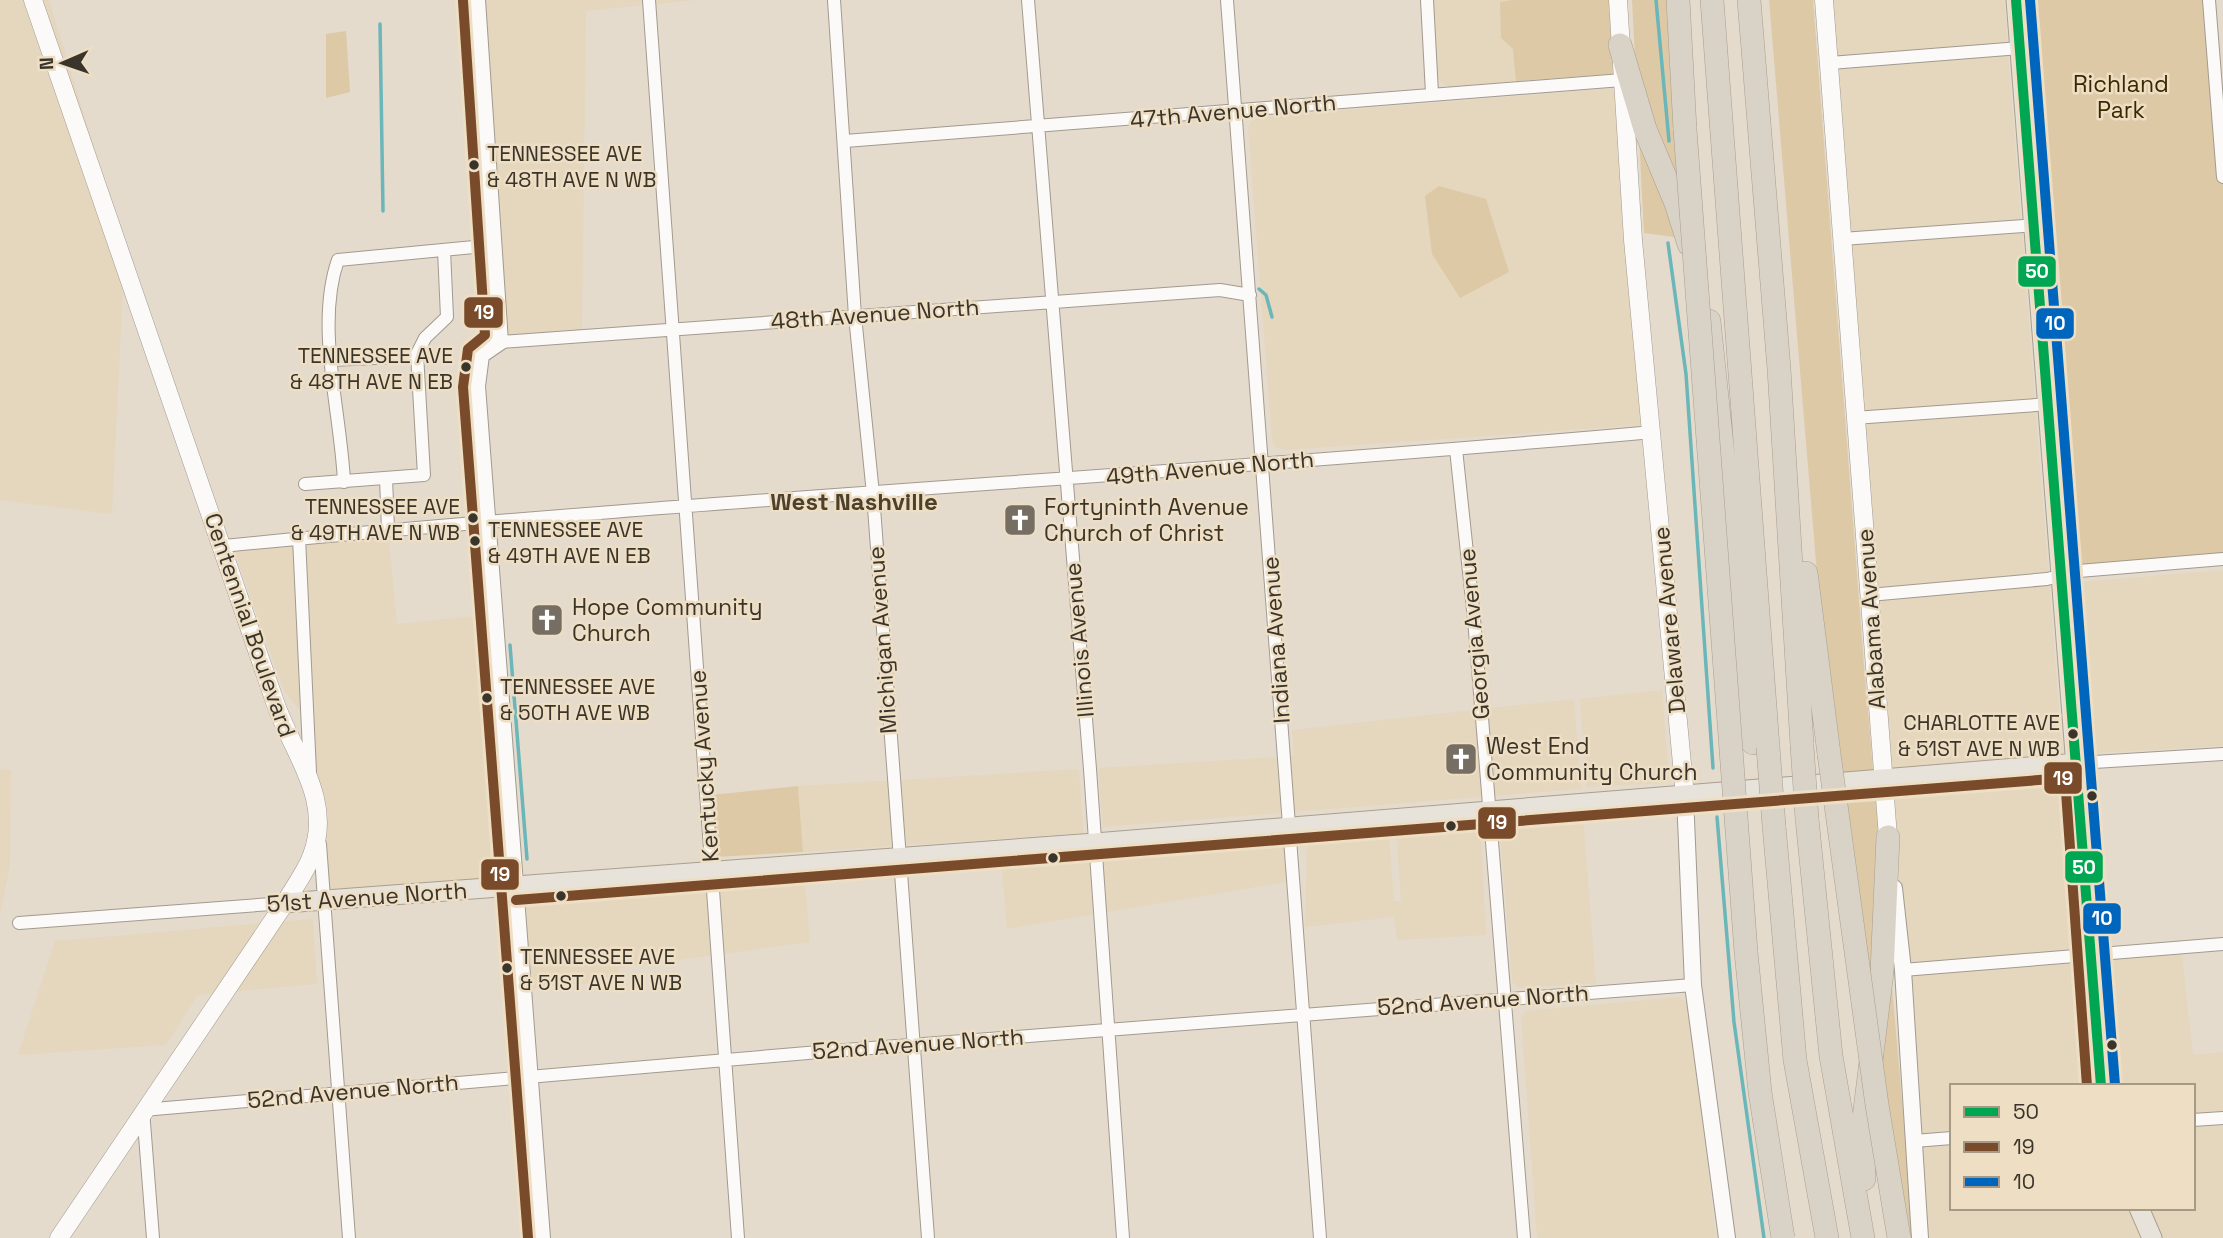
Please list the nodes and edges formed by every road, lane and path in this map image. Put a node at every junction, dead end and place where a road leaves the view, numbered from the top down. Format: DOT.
graph roads {
  1 [pos="33,0"];
  2 [pos="477,0"];
  3 [pos="649,0"];
  4 [pos="834,0"];
  5 [pos="1028,0"];
  6 [pos="1227,0"];
  7 [pos="1427,0"];
  8 [pos="1618,0"];
  9 [pos="1678,0"];
  10 [pos="1712,0"];
  11 [pos="1749,0"];
  12 [pos="1824,0"];
  13 [pos="2016,0"];
  14 [pos="2209,0"];
  15 [pos="2218,33"];
  16 [pos="1620,45"];
  17 [pos="2020,48"];
  18 [pos="1830,64"];
  19 [pos="1622,80"];
  20 [pos="1432,93"];
  21 [pos="1236,112"];
  22 [pos="1038,128"];
  23 [pos="845,141"];
  24 [pos="2223,177"];
  25 [pos="2036,225"];
  26 [pos="1842,239"];
  27 [pos="495,245"];
  28 [pos="444,250"];
  29 [pos="1250,295"];
  30 [pos="1051,302"];
  31 [pos="855,316"];
  32 [pos="673,328"];
  33 [pos="499,342"];
  34 [pos="417,356"];
  35 [pos="332,360"];
  36 [pos="1779,369"];
  37 [pos="2050,404"];
  38 [pos="1854,418"];
  39 [pos="1653,432"];
  40 [pos="1457,449"];
  41 [pos="1261,463"];
  42 [pos="386,478"];
  43 [pos="1065,481"];
  44 [pos="344,482"];
  45 [pos="305,484"];
  46 [pos="873,494"];
  47 [pos="685,508"];
  48 [pos="487,523"];
  49 [pos="388,529"];
  50 [pos="299,538"];
  51 [pos="223,546"];
  52 [pos="2223,559"];
  53 [pos="2063,575"];
  54 [pos="1869,595"];
  55 [pos="1761,749"];
  56 [pos="2223,754"];
  57 [pos="2078,764"];
  58 [pos="311,778"];
  59 [pos="1882,781"];
  60 [pos="1685,796"];
  61 [pos="1489,811"];
  62 [pos="1288,827"];
  63 [pos="319,833"];
  64 [pos="1888,836"];
  65 [pos="1094,842"];
  66 [pos="897,855"];
  67 [pos="712,870"];
  68 [pos="515,886"];
  69 [pos="322,900"];
  70 [pos="285,902"];
  71 [pos="19,923"];
  72 [pos="2223,944"];
  73 [pos="2093,955"];
  74 [pos="1903,970"];
  75 [pos="1693,985"];
  76 [pos="1504,999"];
  77 [pos="1304,1013"];
  78 [pos="1109,1030"];
  79 [pos="915,1044"];
  80 [pos="725,1059"];
  81 [pos="530,1076"];
  82 [pos="2101,1084"];
  83 [pos="338,1093"];
  84 [pos="143,1110"];
  85 [pos="2223,1118"];
  86 [pos="2195,1119"];
  87 [pos="1950,1138"];
  88 [pos="1914,1141"];
  89 [pos="2140,1210"];
  90 [pos="59,1238"];
  91 [pos="153,1238"];
  92 [pos="349,1238"];
  93 [pos="542,1238"];
  94 [pos="738,1238"];
  95 [pos="928,1238"];
  96 [pos="1123,1238"];
  97 [pos="1320,1238"];
  98 [pos="1524,1238"];
  99 [pos="1727,1238"];
  100 [pos="1783,1238"];
  101 [pos="1827,1238"];
  102 [pos="1864,1238"];
  103 [pos="1899,1238"];
  104 [pos="1920,1238"];
  105 [pos="2152,1238"];
  1 -- 51 [label="main road, Centennial Boulevard"];
  2 -- 27 [label="street"];
  3 -- 32 [label="street, Kentucky Avenue"];
  4 -- 23 [label="street, Michigan Avenue"];
  5 -- 22 [label="street, Illinois Avenue"];
  6 -- 21 [label="street, Indiana Avenue"];
  7 -- 20 [label="street"];
  8 -- 16 [label="main road, Delaware Avenue"];
  9 -- 100 [label="highway, bridge"];
  10 -- 55 [label="highway"];
  11 -- 36 [label="highway"];
  12 -- 18 [label="main road, Alabama Avenue"];
  13 -- 17 [label="main road"];
  14 -- 15 [label="street"];
  15 -- 24 [label="street"];
  16 -- 19 [label="main road, Delaware Avenue"];
  16 -- 55 [label="highway"];
  17 -- 18 [label="street"];
  17 -- 25 [label="main road"];
  18 -- 26 [label="main road, Alabama Avenue"];
  19 -- 20 [label="street, 47th Avenue North"];
  19 -- 39 [label="main road, Delaware Avenue"];
  20 -- 21 [label="street, 47th Avenue North"];
  21 -- 22 [label="street, 47th Avenue North"];
  21 -- 29 [label="street, Indiana Avenue"];
  22 -- 23 [label="street, 47th Avenue North"];
  22 -- 30 [label="street, Illinois Avenue"];
  23 -- 31 [label="street, Michigan Avenue"];
  25 -- 26 [label="street"];
  25 -- 37 [label="main road"];
  26 -- 38 [label="main road, Alabama Avenue"];
  27 -- 28 [label="street"];
  27 -- 33 [label="street"];
  28 -- 34 [label="street"];
  28 -- 35 [label="street"];
  29 -- 30 [label="street, 48th Avenue North"];
  29 -- 41 [label="street, Indiana Avenue"];
  30 -- 31 [label="street, 48th Avenue North"];
  30 -- 43 [label="street, Illinois Avenue"];
  31 -- 32 [label="street, 48th Avenue North"];
  31 -- 46 [label="street, Michigan Avenue"];
  32 -- 33 [label="street, 48th Avenue North"];
  32 -- 47 [label="street, Kentucky Avenue"];
  33 -- 48 [label="street"];
  34 -- 35 [label="street"];
  34 -- 42 [label="street"];
  35 -- 44 [label="street"];
  36 -- 102 [label="highway, bridge"];
  36 -- 103 [label="highway, bridge"];
  37 -- 38 [label="street"];
  37 -- 53 [label="main road"];
  38 -- 54 [label="main road, Alabama Avenue"];
  39 -- 40 [label="street, 49th Avenue North"];
  39 -- 60 [label="main road, Delaware Avenue"];
  40 -- 41 [label="street, 49th Avenue North"];
  40 -- 61 [label="street, Georgia Avenue"];
  41 -- 43 [label="street, 49th Avenue North"];
  41 -- 62 [label="street, Indiana Avenue"];
  42 -- 44 [label="street"];
  42 -- 49 [label="street"];
  43 -- 46 [label="street, 49th Avenue North"];
  43 -- 65 [label="street, Illinois Avenue"];
  44 -- 45 [label="street"];
  46 -- 47 [label="street, 49th Avenue North"];
  46 -- 66 [label="street, Michigan Avenue"];
  47 -- 48 [label="street, 49th Avenue North"];
  47 -- 67 [label="street, Kentucky Avenue"];
  48 -- 49 [label="street, 49th Avenue North"];
  48 -- 68 [label="street"];
  49 -- 50 [label="street, 49th Avenue North"];
  50 -- 51 [label="street, 49th Avenue North"];
  50 -- 58 [label="street"];
  51 -- 58 [label="main road, Centennial Boulevard"];
  52 -- 53 [label="street"];
  53 -- 54 [label="street"];
  53 -- 57 [label="main road"];
  54 -- 59 [label="main road, Alabama Avenue"];
  55 -- 101 [label="highway, bridge"];
  56 -- 57 [label="street, 51st Avenue North"];
  57 -- 59 [label="main road, 51st Avenue North"];
  57 -- 73 [label="main road"];
  58 -- 63 [label="main road, Centennial Boulevard"];
  59 -- 60 [label="main road, 51st Avenue North"];
  59 -- 64 [label="main road, Alabama Avenue"];
  60 -- 61 [label="main road, 51st Avenue North"];
  60 -- 75 [label="street, Delaware Avenue"];
  61 -- 62 [label="main road, 51st Avenue North"];
  61 -- 76 [label="street, Georgia Avenue"];
  62 -- 65 [label="main road, 51st Avenue North"];
  62 -- 77 [label="street, Indiana Avenue"];
  63 -- 69 [label="street"];
  63 -- 70 [label="main road, Centennial Boulevard"];
  64 -- 74 [label="street, Alabama Avenue"];
  64 -- 102 [label="highway"];
  65 -- 66 [label="main road, 51st Avenue North"];
  65 -- 78 [label="street, Illinois Avenue"];
  66 -- 67 [label="main road, 51st Avenue North"];
  66 -- 79 [label="street, Michigan Avenue"];
  67 -- 68 [label="main road, 51st Avenue North"];
  67 -- 80 [label="street, Kentucky Avenue"];
  68 -- 69 [label="main road, 51st Avenue North"];
  68 -- 81 [label="street"];
  69 -- 70 [label="main road, 51st Avenue North"];
  69 -- 83 [label="street"];
  70 -- 71 [label="street, 51st Avenue North"];
  70 -- 84 [label="main road, Centennial Boulevard"];
  72 -- 73 [label="street"];
  73 -- 74 [label="street"];
  73 -- 82 [label="main road"];
  74 -- 88 [label="street, Alabama Avenue"];
  75 -- 76 [label="street, 52nd Avenue North"];
  75 -- 99 [label="street, Delaware Avenue"];
  76 -- 77 [label="street, 52nd Avenue North"];
  76 -- 98 [label="street, Georgia Avenue"];
  77 -- 78 [label="street, 52nd Avenue North"];
  77 -- 97 [label="street, Indiana Avenue"];
  78 -- 79 [label="street, 52nd Avenue North"];
  78 -- 96 [label="street, Illinois Avenue"];
  79 -- 80 [label="street, 52nd Avenue North"];
  79 -- 95 [label="street, Michigan Avenue"];
  80 -- 81 [label="street, 52nd Avenue North"];
  80 -- 94 [label="street, Kentucky Avenue"];
  81 -- 83 [label="street, 52nd Avenue North"];
  81 -- 93 [label="street"];
  83 -- 84 [label="street, 52nd Avenue North"];
  83 -- 92 [label="street"];
  84 -- 90 [label="main road, Centennial Boulevard"];
  84 -- 91 [label="street"];
  85 -- 86 [label="street"];
  87 -- 88 [label="street"];
  88 -- 104 [label="street, Alabama Avenue"];
  89 -- 105 [label="main road"];
}
